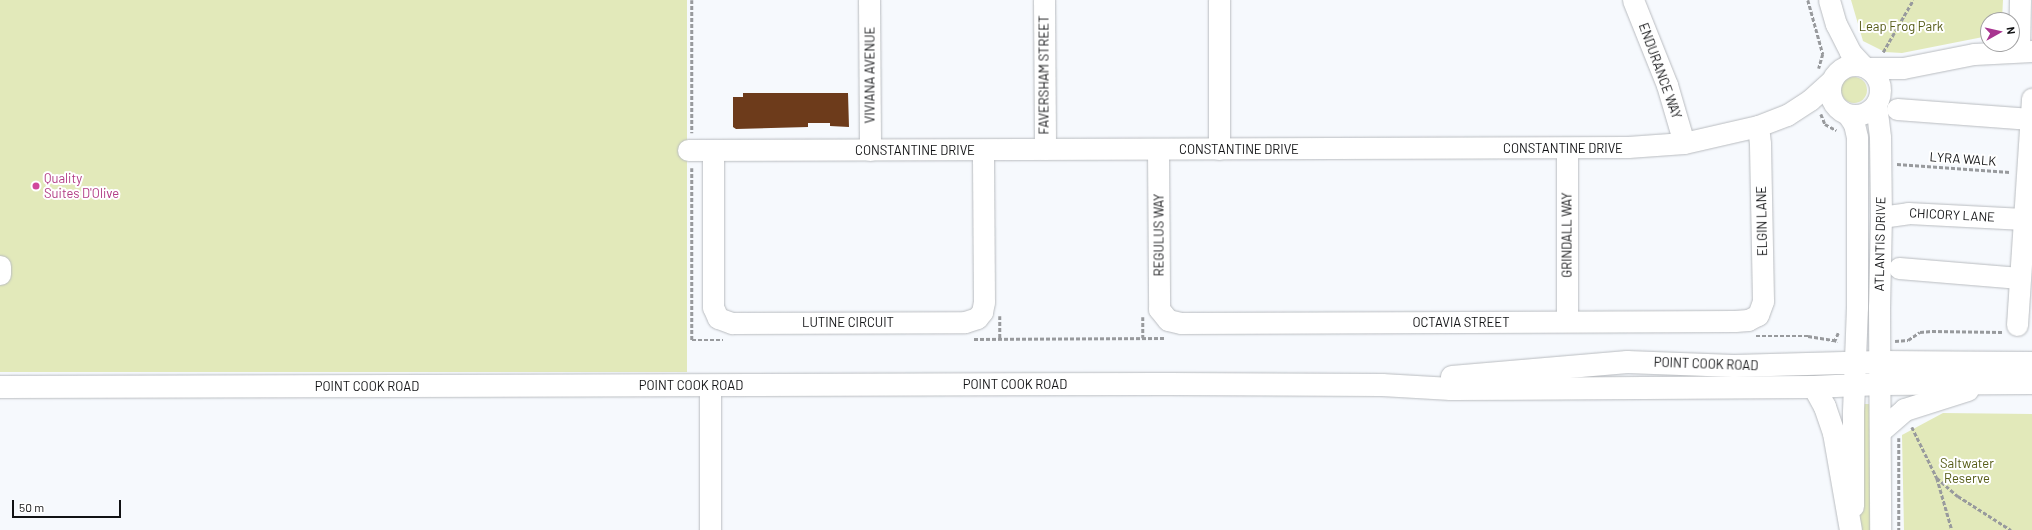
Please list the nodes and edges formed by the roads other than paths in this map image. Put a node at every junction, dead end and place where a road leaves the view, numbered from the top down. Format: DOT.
graph roads {
  1 [pos="869,0"];
  2 [pos="1044,0"];
  3 [pos="1219,0"];
  4 [pos="1633,0"];
  5 [pos="1829,0"];
  6 [pos="2020,0"];
  7 [pos="1836,24"];
  8 [pos="2025,51"];
  9 [pos="1918,66"];
  10 [pos="1865,67"];
  11 [pos="1827,77"];
  12 [pos="2032,98"];
  13 [pos="1877,102"];
  14 [pos="1897,110"];
  15 [pos="1844,114"];
  16 [pos="1787,115"];
  17 [pos="2031,120"];
  18 [pos="1758,126"];
  19 [pos="1684,143"];
  20 [pos="1567,148"];
  21 [pos="1045,149"];
  22 [pos="1158,149"];
  23 [pos="1219,149"];
  24 [pos="688,150"];
  25 [pos="713,150"];
  26 [pos="870,150"];
  27 [pos="983,150"];
  28 [pos="1881,217"];
  29 [pos="2024,219"];
  30 [pos="0,266"];
  31 [pos="1898,268"];
  32 [pos="0,274"];
  33 [pos="2020,278"];
  34 [pos="1758,315"];
  35 [pos="1165,318"];
  36 [pos="1567,322"];
  37 [pos="2017,325"];
  38 [pos="1880,362"];
  39 [pos="2032,363"];
  40 [pos="1855,374"];
  41 [pos="1982,383"];
  42 [pos="2032,383"];
  43 [pos="1880,384"];
  44 [pos="710,385"];
  45 [pos="1382,385"];
  46 [pos="0,387"];
  47 [pos="1814,388"];
  48 [pos="1890,433"];
  49 [pos="710,530"];
  50 [pos="1852,530"];
  51 [pos="1880,530"];
  1 -- 26 [label="street, VIVIANA AVENUE"];
  2 -- 21 [label="street, FAVERSHAM STREET"];
  3 -- 23 [label="street"];
  4 -- 19 [label="street, ENDURANCE WAY"];
  5 -- 7 [label="street"];
  6 -- 8 [label="street"];
  7 -- 10 [label="street"];
  7 -- 11 [label="street"];
  8 -- 9 [label="street"];
  9 -- 10 [label="street"];
  9 -- 13 [label="street"];
  10 -- 11 [label="street"];
  10 -- 13 [label="street"];
  11 -- 15 [label="street"];
  11 -- 16 [label="street, CONSTANTINE DRIVE"];
  12 -- 17 [label="street"];
  13 -- 15 [label="street"];
  13 -- 28 [label="street, ATLANTIS DRIVE"];
  14 -- 17 [label="street"];
  15 -- 16 [label="street, CONSTANTINE DRIVE"];
  15 -- 40 [label="street, ATLANTIS DRIVE"];
  16 -- 18 [label="street, CONSTANTINE DRIVE"];
  17 -- 29 [label="street"];
  18 -- 19 [label="street, CONSTANTINE DRIVE"];
  18 -- 34 [label="street, ELGIN LANE"];
  19 -- 20 [label="street, CONSTANTINE DRIVE"];
  20 -- 23 [label="street, CONSTANTINE DRIVE"];
  20 -- 36 [label="street, GRINDALL WAY"];
  21 -- 22 [label="street, CONSTANTINE DRIVE"];
  21 -- 27 [label="street, CONSTANTINE DRIVE"];
  22 -- 23 [label="street, CONSTANTINE DRIVE"];
  22 -- 35 [label="street, REGULUS WAY"];
  24 -- 25 [label="street, CONSTANTINE DRIVE"];
  25 -- 26 [label="street, CONSTANTINE DRIVE"];
  25 -- 27 [label="street, LUTINE CIRCUIT"];
  26 -- 27 [label="street, CONSTANTINE DRIVE"];
  28 -- 29 [label="street, CHICORY LANE"];
  28 -- 38 [label="street, ATLANTIS DRIVE"];
  29 -- 33 [label="street"];
  30 -- 32 [label="street"];
  31 -- 33 [label="street"];
  33 -- 37 [label="street"];
  34 -- 36 [label="street, OCTAVIA STREET"];
  35 -- 36 [label="street, OCTAVIA STREET"];
  38 -- 39 [label="main road, POINT COOK ROAD"];
  38 -- 40 [label="main road, POINT COOK ROAD"];
  38 -- 43 [label="street, ATLANTIS DRIVE"];
  40 -- 43 [label="main road, POINT COOK ROAD"];
  40 -- 45 [label="main road, POINT COOK ROAD"];
  40 -- 47 [label="main road, POINT COOK ROAD"];
  40 -- 50 [label="street, ATLANTIS DRIVE"];
  41 -- 42 [label="main road, POINT COOK ROAD"];
  41 -- 43 [label="main road, POINT COOK ROAD"];
  41 -- 48 [label="main road"];
  43 -- 48 [label="street, ATLANTIS DRIVE"];
  44 -- 45 [label="main road, POINT COOK ROAD"];
  44 -- 46 [label="main road, POINT COOK ROAD"];
  44 -- 49 [label="street"];
  45 -- 47 [label="main road, POINT COOK ROAD"];
  47 -- 50 [label="main road"];
  48 -- 51 [label="street, ATLANTIS DRIVE"];
}
